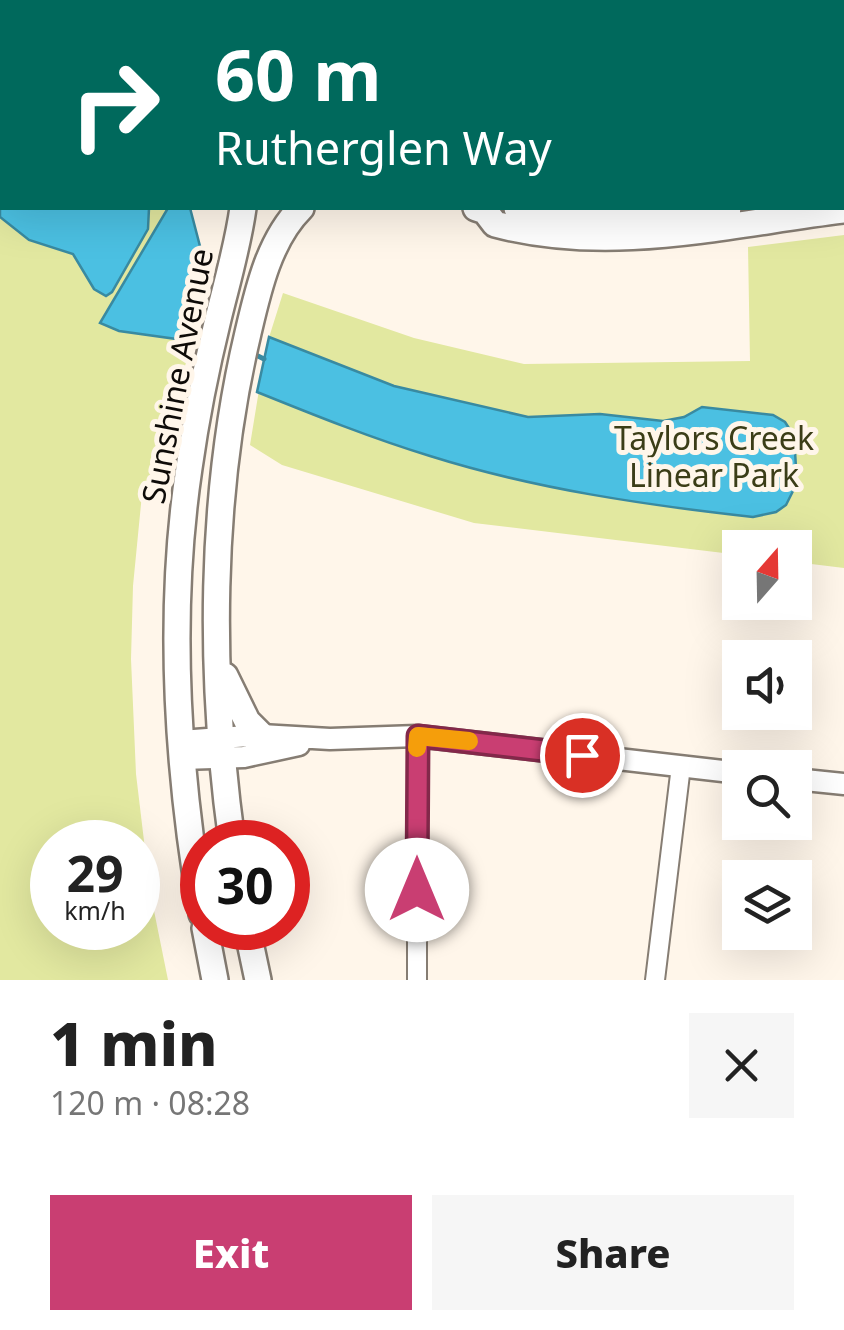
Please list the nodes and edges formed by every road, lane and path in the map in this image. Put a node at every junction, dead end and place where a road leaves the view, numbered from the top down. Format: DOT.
graph roads {
  1 [pos="243,210"];
  2 [pos="299,210"];
  3 [pos="486,210"];
  4 [pos="525,210"];
  5 [pos="716,210"];
  6 [pos="844,210"];
  7 [pos="609,228"];
  8 [pos="218,662"];
  9 [pos="261,736"];
  10 [pos="418,736"];
  11 [pos="330,739"];
  12 [pos="223,748"];
  13 [pos="182,750"];
  14 [pos="681,766"];
  15 [pos="722,771"];
  16 [pos="812,781"];
  17 [pos="844,784"];
  18 [pos="191,820"];
  19 [pos="230,820"];
  20 [pos="209,950"];
  21 [pos="252,950"];
  22 [pos="215,980"];
  23 [pos="258,980"];
  24 [pos="417,980"];
  25 [pos="655,980"];
  1 -- 13 [label="main road, Sunshine Avenue"];
  2 -- 8 [label="main road, Sunshine Avenue"];
  3 -- 7 [label="main road"];
  4 -- 7 [label="main road"];
  5 -- 7 [label="main road"];
  6 -- 7 [label="main road"];
  8 -- 9 [label="main road"];
  8 -- 12 [label="main road, Sunshine Avenue"];
  9 -- 11 [label="street"];
  9 -- 12 [label="street"];
  10 -- 11 [label="street"];
  10 -- 14 [label="street"];
  10 -- 24 [label="street"];
  11 -- 12 [label="street"];
  12 -- 13 [label="street"];
  12 -- 19 [label="main road, Sunshine Avenue"];
  13 -- 18 [label="main road, Sunshine Avenue"];
  14 -- 15 [label="street"];
  14 -- 25 [label="street"];
  16 -- 17 [label="street"];
  20 -- 22 [label="main road"];
  21 -- 23 [label="main road"];
}
